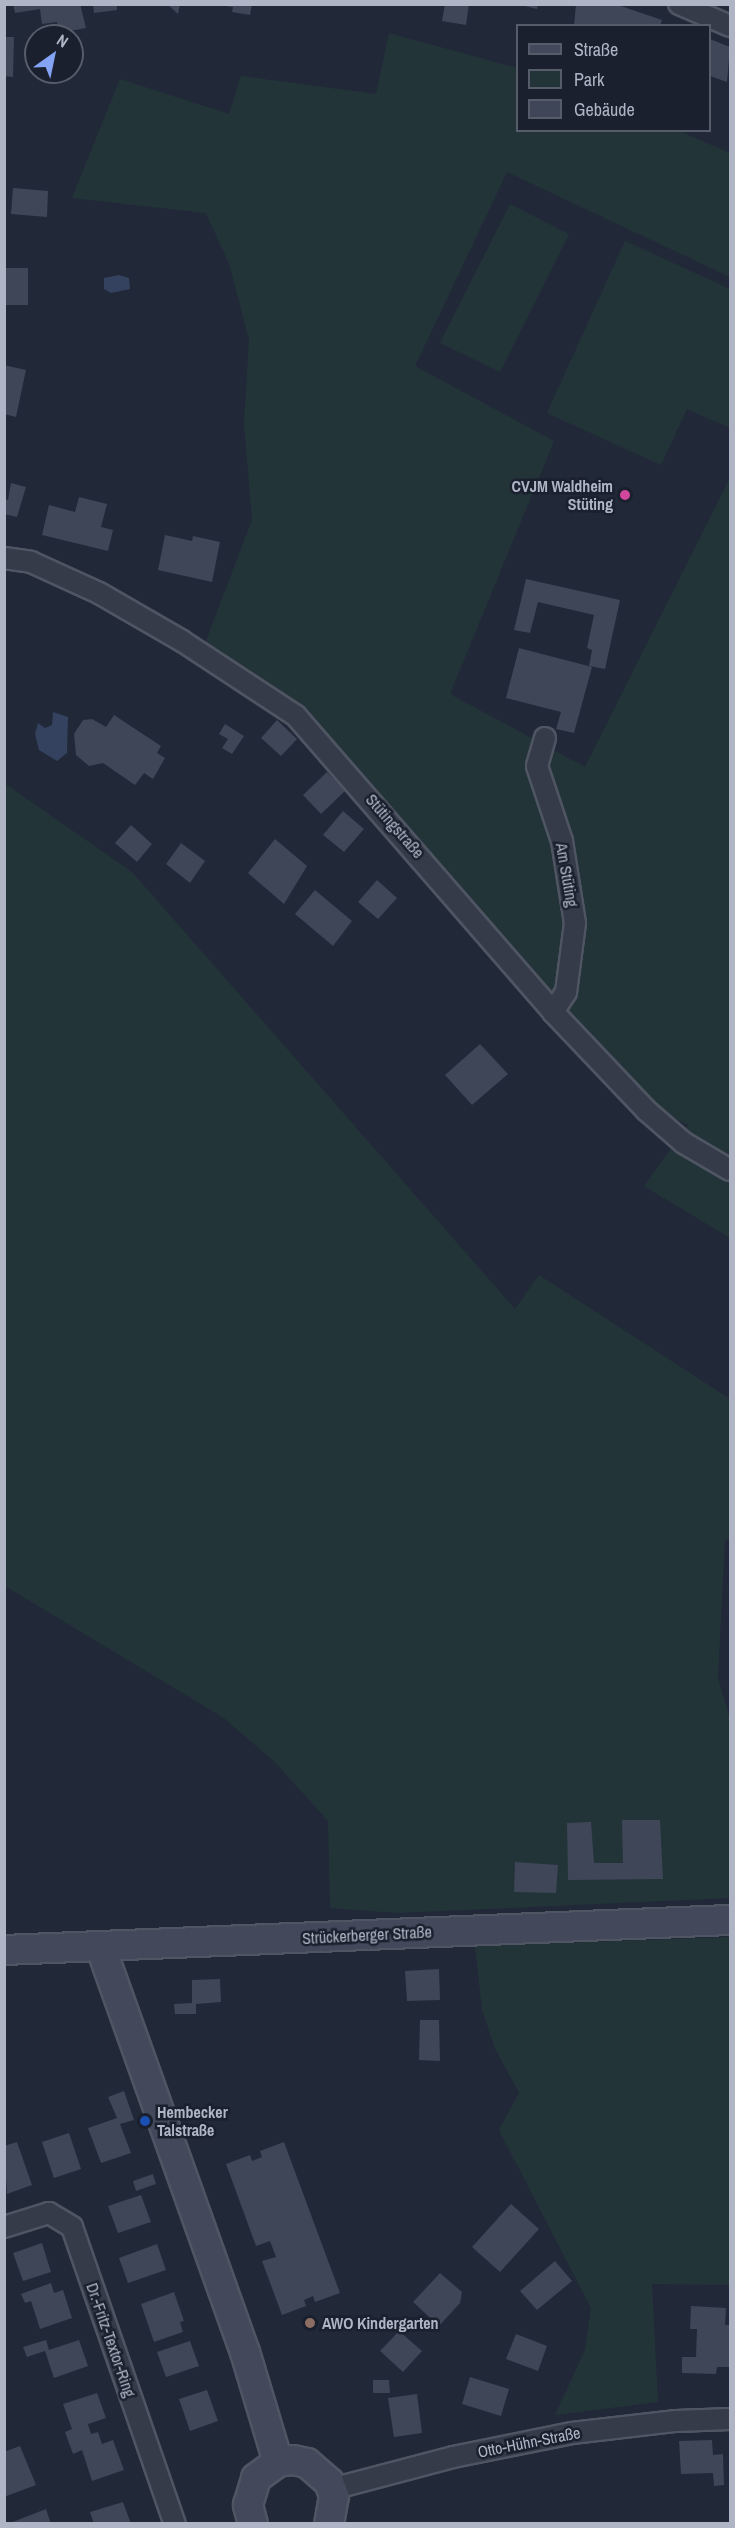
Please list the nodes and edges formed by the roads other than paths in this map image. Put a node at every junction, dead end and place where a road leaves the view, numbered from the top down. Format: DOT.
graph roads {
  1 [pos="679,4"];
  2 [pos="730,26"];
  3 [pos="4,558"];
  4 [pos="545,738"];
  5 [pos="553,1012"];
  6 [pos="730,1170"];
  7 [pos="730,1920"];
  8 [pos="101,1948"];
  9 [pos="4,1950"];
  10 [pos="4,2227"];
  11 [pos="730,2419"];
  12 [pos="278,2462"];
  13 [pos="332,2489"];
  14 [pos="247,2522"];
  15 [pos="175,2523"];
  16 [pos="329,2523"];
  1 -- 2 [label="street"];
  3 -- 5 [label="street, Stütingstraße"];
  4 -- 5 [label="street, Am Stüting"];
  5 -- 6 [label="street, Stütingstraße"];
  7 -- 8 [label="main road, Strückerberger Straße"];
  8 -- 9 [label="main road, Strückerberger Straße"];
  8 -- 12 [label="main road"];
  10 -- 15 [label="street, Dr.-Fritz-Textor-Ring"];
  11 -- 13 [label="street, Otto-Hühn-Straße"];
  12 -- 13 [label="main road"];
  12 -- 14 [label="main road"];
  13 -- 16 [label="main road"];
}
